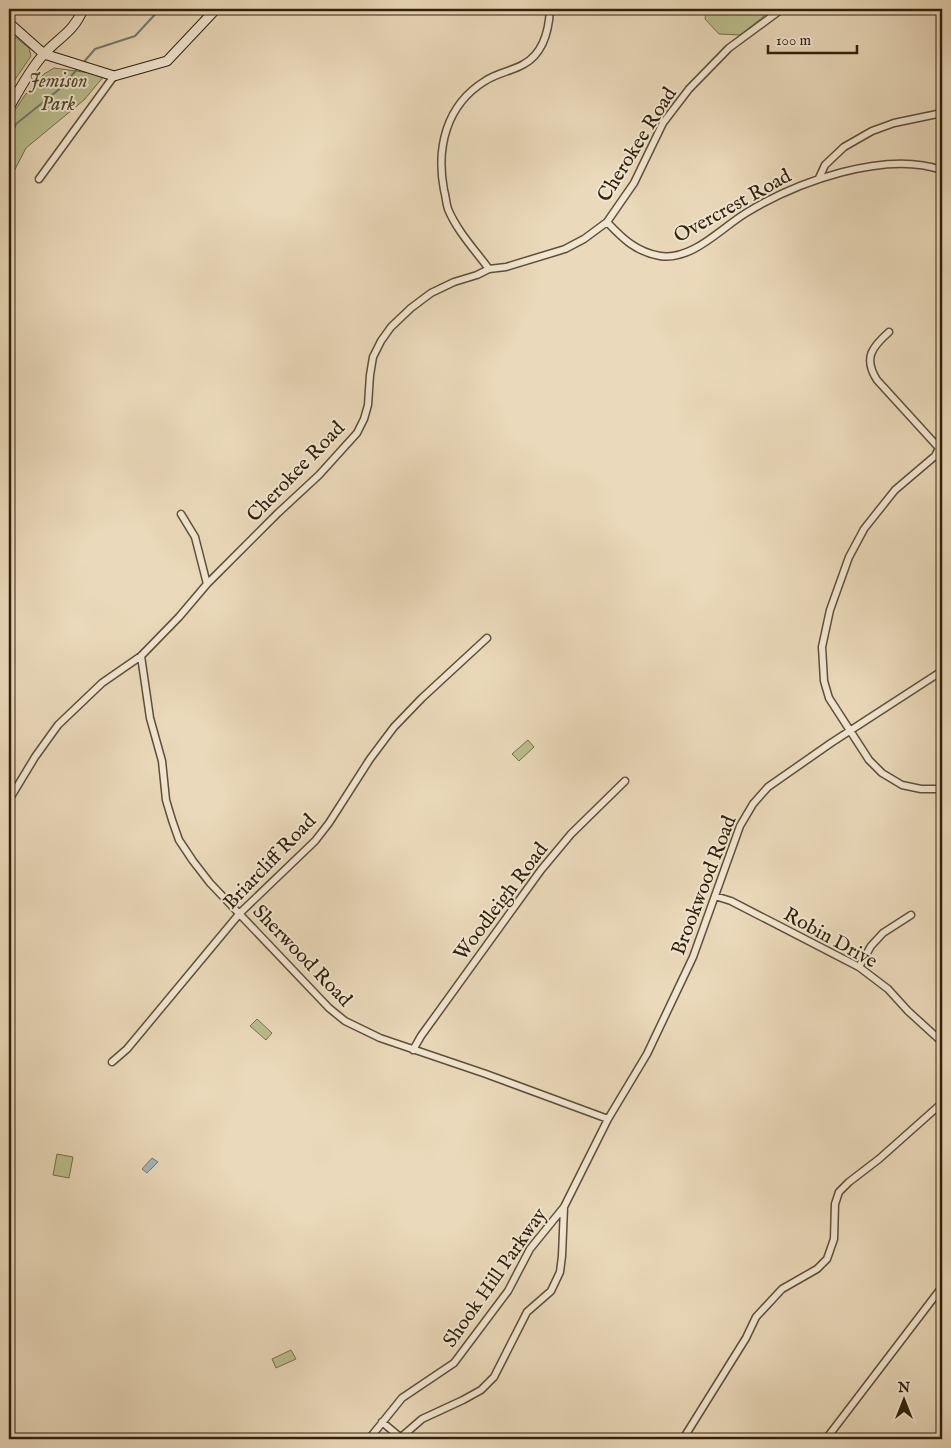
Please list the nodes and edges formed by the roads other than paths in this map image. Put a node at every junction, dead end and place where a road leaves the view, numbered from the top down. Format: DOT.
graph roads {
  1 [pos="83,9"];
  2 [pos="216,9"];
  3 [pos="550,9"];
  4 [pos="782,9"];
  5 [pos="9,23"];
  6 [pos="44,54"];
  7 [pos="114,76"];
  8 [pos="9,108"];
  9 [pos="942,113"];
  10 [pos="942,170"];
  11 [pos="819,178"];
  12 [pos="39,179"];
  13 [pos="606,222"];
  14 [pos="489,269"];
  15 [pos="889,332"];
  16 [pos="941,447"];
  17 [pos="181,514"];
  18 [pos="207,584"];
  19 [pos="487,638"];
  20 [pos="141,656"];
  21 [pos="942,671"];
  22 [pos="850,731"];
  23 [pos="625,781"];
  24 [pos="942,789"];
  25 [pos="9,800"];
  26 [pos="715,896"];
  27 [pos="240,913"];
  28 [pos="910,915"];
  29 [pos="859,967"];
  30 [pos="942,1042"];
  31 [pos="413,1050"];
  32 [pos="112,1062"];
  33 [pos="942,1103"];
  34 [pos="608,1119"];
  35 [pos="576,1184"];
  36 [pos="564,1208"];
  37 [pos="942,1287"];
  38 [pos="382,1422"];
  39 [pos="400,1438"];
  40 [pos="369,1439"];
  41 [pos="683,1439"];
  42 [pos="826,1439"];
  1 -- 6 [label="street"];
  2 -- 7 [label="street"];
  3 -- 14 [label="street"];
  4 -- 13 [label="street, Cherokee Road"];
  5 -- 6 [label="street"];
  6 -- 7 [label="street"];
  6 -- 8 [label="street"];
  7 -- 12 [label="street"];
  9 -- 11 [label="street"];
  10 -- 11 [label="street, Overcrest Road"];
  11 -- 13 [label="street, Overcrest Road"];
  13 -- 14 [label="street, Cherokee Road"];
  14 -- 18 [label="street, Cherokee Road"];
  15 -- 16 [label="street"];
  16 -- 22 [label="street"];
  17 -- 18 [label="street"];
  18 -- 20 [label="street, Cherokee Road"];
  19 -- 27 [label="street, Briarcliff Road"];
  20 -- 25 [label="street, Cherokee Road"];
  20 -- 27 [label="street, Sherwood Road"];
  21 -- 22 [label="street, Brookwood Road"];
  22 -- 24 [label="street"];
  22 -- 26 [label="street, Brookwood Road"];
  23 -- 31 [label="street, Woodleigh Road"];
  26 -- 29 [label="street, Robin Drive"];
  26 -- 34 [label="street, Brookwood Road"];
  27 -- 31 [label="street, Sherwood Road"];
  27 -- 32 [label="street, Briarcliff Road"];
  28 -- 29 [label="street"];
  29 -- 30 [label="street, Robin Drive"];
  31 -- 34 [label="street, Sherwood Road"];
  33 -- 41 [label="street"];
  34 -- 35 [label="street, Brookwood Road"];
  35 -- 36 [label="street, Shook Hill Parkway"];
  36 -- 38 [label="street, Shook Hill Parkway"];
  36 -- 39 [label="street, Shook Hill Parkway"];
  37 -- 42 [label="street"];
  38 -- 39 [label="street, Shook Hill Parkway"];
  38 -- 40 [label="street, Shook Hill Parkway"];
}
